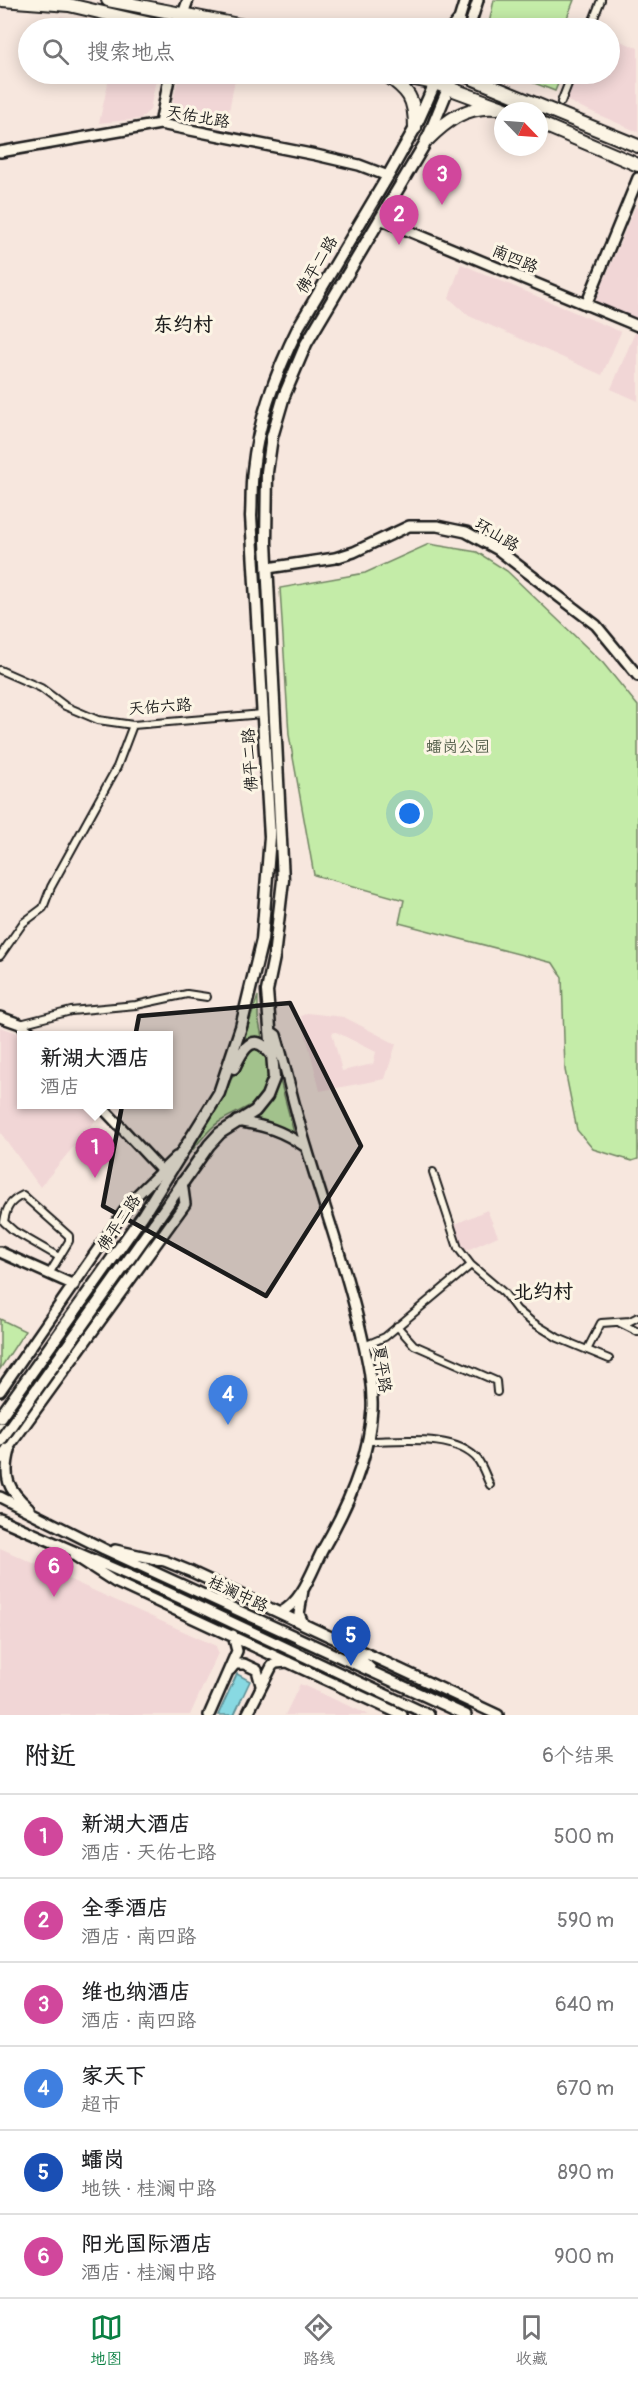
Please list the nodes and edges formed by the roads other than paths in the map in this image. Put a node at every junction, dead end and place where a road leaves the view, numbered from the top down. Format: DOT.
graph roads {
  1 [pos="2,0"];
  2 [pos="108,0"];
  3 [pos="188,0"];
  4 [pos="465,0"];
  5 [pos="478,0"];
  6 [pos="601,0"];
  7 [pos="183,14"];
  8 [pos="125,18"];
  9 [pos="203,18"];
  10 [pos="464,18"];
  11 [pos="468,18"];
  12 [pos="594,18"];
  13 [pos="168,84"];
  14 [pos="397,84"];
  15 [pos="434,84"];
  16 [pos="444,84"];
  17 [pos="450,84"];
  18 [pos="487,84"];
  19 [pos="499,84"];
  20 [pos="568,84"];
  21 [pos="449,88"];
  22 [pos="510,93"];
  23 [pos="561,102"];
  24 [pos="494,105"];
  25 [pos="494,108"];
  26 [pos="160,124"];
  27 [pos="548,127"];
  28 [pos="415,128"];
  29 [pos="427,140"];
  30 [pos="638,146"];
  31 [pos="0,152"];
  32 [pos="638,165"];
  33 [pos="388,176"];
  34 [pos="638,178"];
  35 [pos="380,219"];
  36 [pos="586,305"];
  37 [pos="638,326"];
  38 [pos="268,568"];
  39 [pos="0,670"];
  40 [pos="638,676"];
  41 [pos="263,714"];
  42 [pos="133,725"];
  43 [pos="0,956"];
  44 [pos="207,997"];
  45 [pos="0,1017"];
  46 [pos="20,1024"];
  47 [pos="30,1031"];
  48 [pos="270,1031"];
  49 [pos="273,1057"];
  50 [pos="219,1093"];
  51 [pos="104,1109"];
  52 [pos="237,1121"];
  53 [pos="306,1147"];
  54 [pos="184,1149"];
  55 [pos="162,1171"];
  56 [pos="433,1172"];
  57 [pos="182,1182"];
  58 [pos="164,1209"];
  59 [pos="154,1224"];
  60 [pos="165,1233"];
  61 [pos="0,1252"];
  62 [pos="59,1257"];
  63 [pos="471,1265"];
  64 [pos="50,1274"];
  65 [pos="75,1285"];
  66 [pos="127,1286"];
  67 [pos="638,1317"];
  68 [pos="619,1322"];
  69 [pos="397,1326"];
  70 [pos="638,1332"];
  71 [pos="364,1346"];
  72 [pos="587,1350"];
  73 [pos="609,1359"];
  74 [pos="0,1391"];
  75 [pos="497,1392"];
  76 [pos="0,1417"];
  77 [pos="30,1417"];
  78 [pos="0,1427"];
  79 [pos="0,1441"];
  80 [pos="368,1441"];
  81 [pos="12,1442"];
  82 [pos="0,1459"];
  83 [pos="490,1485"];
  84 [pos="0,1497"];
  85 [pos="38,1515"];
  86 [pos="0,1519"];
  87 [pos="16,1526"];
  88 [pos="0,1529"];
  89 [pos="64,1547"];
  90 [pos="104,1549"];
  91 [pos="303,1590"];
  92 [pos="281,1612"];
  93 [pos="303,1623"];
  94 [pos="233,1635"];
  95 [pos="342,1642"];
  96 [pos="290,1662"];
  97 [pos="228,1672"];
  98 [pos="377,1675"];
  99 [pos="320,1676"];
  100 [pos="261,1687"];
  101 [pos="369,1688"];
  102 [pos="208,1715"];
  103 [pos="247,1715"];
  104 [pos="402,1715"];
  105 [pos="429,1715"];
  106 [pos="465,1715"];
  107 [pos="498,1715"];
  1 -- 8 [label="highway"];
  2 -- 7 [label="highway"];
  3 -- 7 [label="main road"];
  4 -- 10 [label="main road"];
  5 -- 11 [label="main road"];
  6 -- 12 [label="street"];
  7 -- 9 [label="highway"];
  13 -- 26 [label="main road"];
  14 -- 28 [label="highway"];
  15 -- 28 [label="main road, 佛平二路"];
  16 -- 21 [label="highway"];
  17 -- 21 [label="main road, 佛平二路"];
  18 -- 22 [label="highway"];
  19 -- 22 [label="highway"];
  20 -- 23 [label="street"];
  21 -- 24 [label="highway"];
  21 -- 29 [label="main road, 佛平二路"];
  22 -- 30 [label="highway"];
  25 -- 29 [label="highway"];
  26 -- 31 [label="main road, 天佑北路"];
  26 -- 33 [label="main road, 天佑北路"];
  27 -- 32 [label="highway"];
  28 -- 33 [label="main road, 佛平二路"];
  29 -- 35 [label="main road, 佛平二路"];
  33 -- 41 [label="main road, 佛平二路"];
  34 -- 36 [label="main road"];
  35 -- 36 [label="main road, 南四路"];
  35 -- 38 [label="main road, 佛平二路"];
  36 -- 37 [label="main road, 南四路"];
  38 -- 40 [label="main road, 环山路"];
  38 -- 48 [label="main road, 佛平二路"];
  39 -- 42 [label="street, 天佑六路"];
  41 -- 42 [label="street, 天佑六路"];
  41 -- 50 [label="main road, 佛平二路"];
  42 -- 43 [label="street"];
  44 -- 46 [label="street"];
  45 -- 46 [label="main road"];
  46 -- 47 [label="main road"];
  48 -- 49 [label="main road, 佛平二路"];
  48 -- 53 [label="main road, 夏平路"];
  49 -- 50 [label="main road"];
  49 -- 52 [label="main road, 佛平二路"];
  50 -- 54 [label="main road, 佛平二路"];
  51 -- 55 [label="main road"];
  52 -- 53 [label="main road"];
  52 -- 57 [label="main road, 佛平二路"];
  53 -- 71 [label="main road, 夏平路"];
  54 -- 55 [label="main road"];
  54 -- 76 [label="main road, 佛平二路"];
  55 -- 65 [label="main road"];
  56 -- 63 [label="street"];
  57 -- 58 [label="main road, 佛平二路"];
  57 -- 60 [label="main road"];
  58 -- 59 [label="main road, 佛平二路"];
  58 -- 60 [label="main road"];
  59 -- 66 [label="main road"];
  59 -- 79 [label="main road, 佛平二路, bridge"];
  60 -- 66 [label="main road"];
  61 -- 64 [label="main road"];
  62 -- 62 [label="street"];
  62 -- 64 [label="street"];
  63 -- 69 [label="street"];
  63 -- 72 [label="street"];
  64 -- 65 [label="main road"];
  65 -- 74 [label="main road"];
  66 -- 77 [label="main road"];
  67 -- 68 [label="street"];
  68 -- 70 [label="street"];
  68 -- 72 [label="street"];
  69 -- 71 [label="street"];
  69 -- 75 [label="street"];
  71 -- 80 [label="main road, 夏平路"];
  72 -- 73 [label="street"];
  77 -- 78 [label="main road"];
  77 -- 81 [label="main road"];
  80 -- 83 [label="street"];
  80 -- 91 [label="main road, 夏平路"];
  81 -- 82 [label="main road"];
  81 -- 85 [label="main road"];
  84 -- 85 [label="main road, 桂澜中路"];
  85 -- 90 [label="main road, 桂澜中路"];
  86 -- 87 [label="main road, 桂澜中路"];
  87 -- 88 [label="main road"];
  87 -- 89 [label="main road, 桂澜中路"];
  89 -- 94 [label="main road"];
  89 -- 101 [label="main road, 桂澜中路"];
  90 -- 92 [label="main road"];
  90 -- 98 [label="main road, 桂澜中路"];
  91 -- 92 [label="main road, 夏平路"];
  91 -- 93 [label="main road, 夏平路"];
  92 -- 93 [label="main road"];
  93 -- 95 [label="main road"];
  94 -- 96 [label="main road"];
  94 -- 97 [label="main road"];
  95 -- 98 [label="main road"];
  95 -- 107 [label="main road"];
  96 -- 99 [label="main road"];
  96 -- 100 [label="main road"];
  97 -- 100 [label="main road"];
  97 -- 102 [label="main road"];
  98 -- 106 [label="main road, 桂澜中路"];
  99 -- 101 [label="main road"];
  99 -- 104 [label="main road"];
  100 -- 103 [label="main road"];
  101 -- 105 [label="main road, 桂澜中路"];
}
